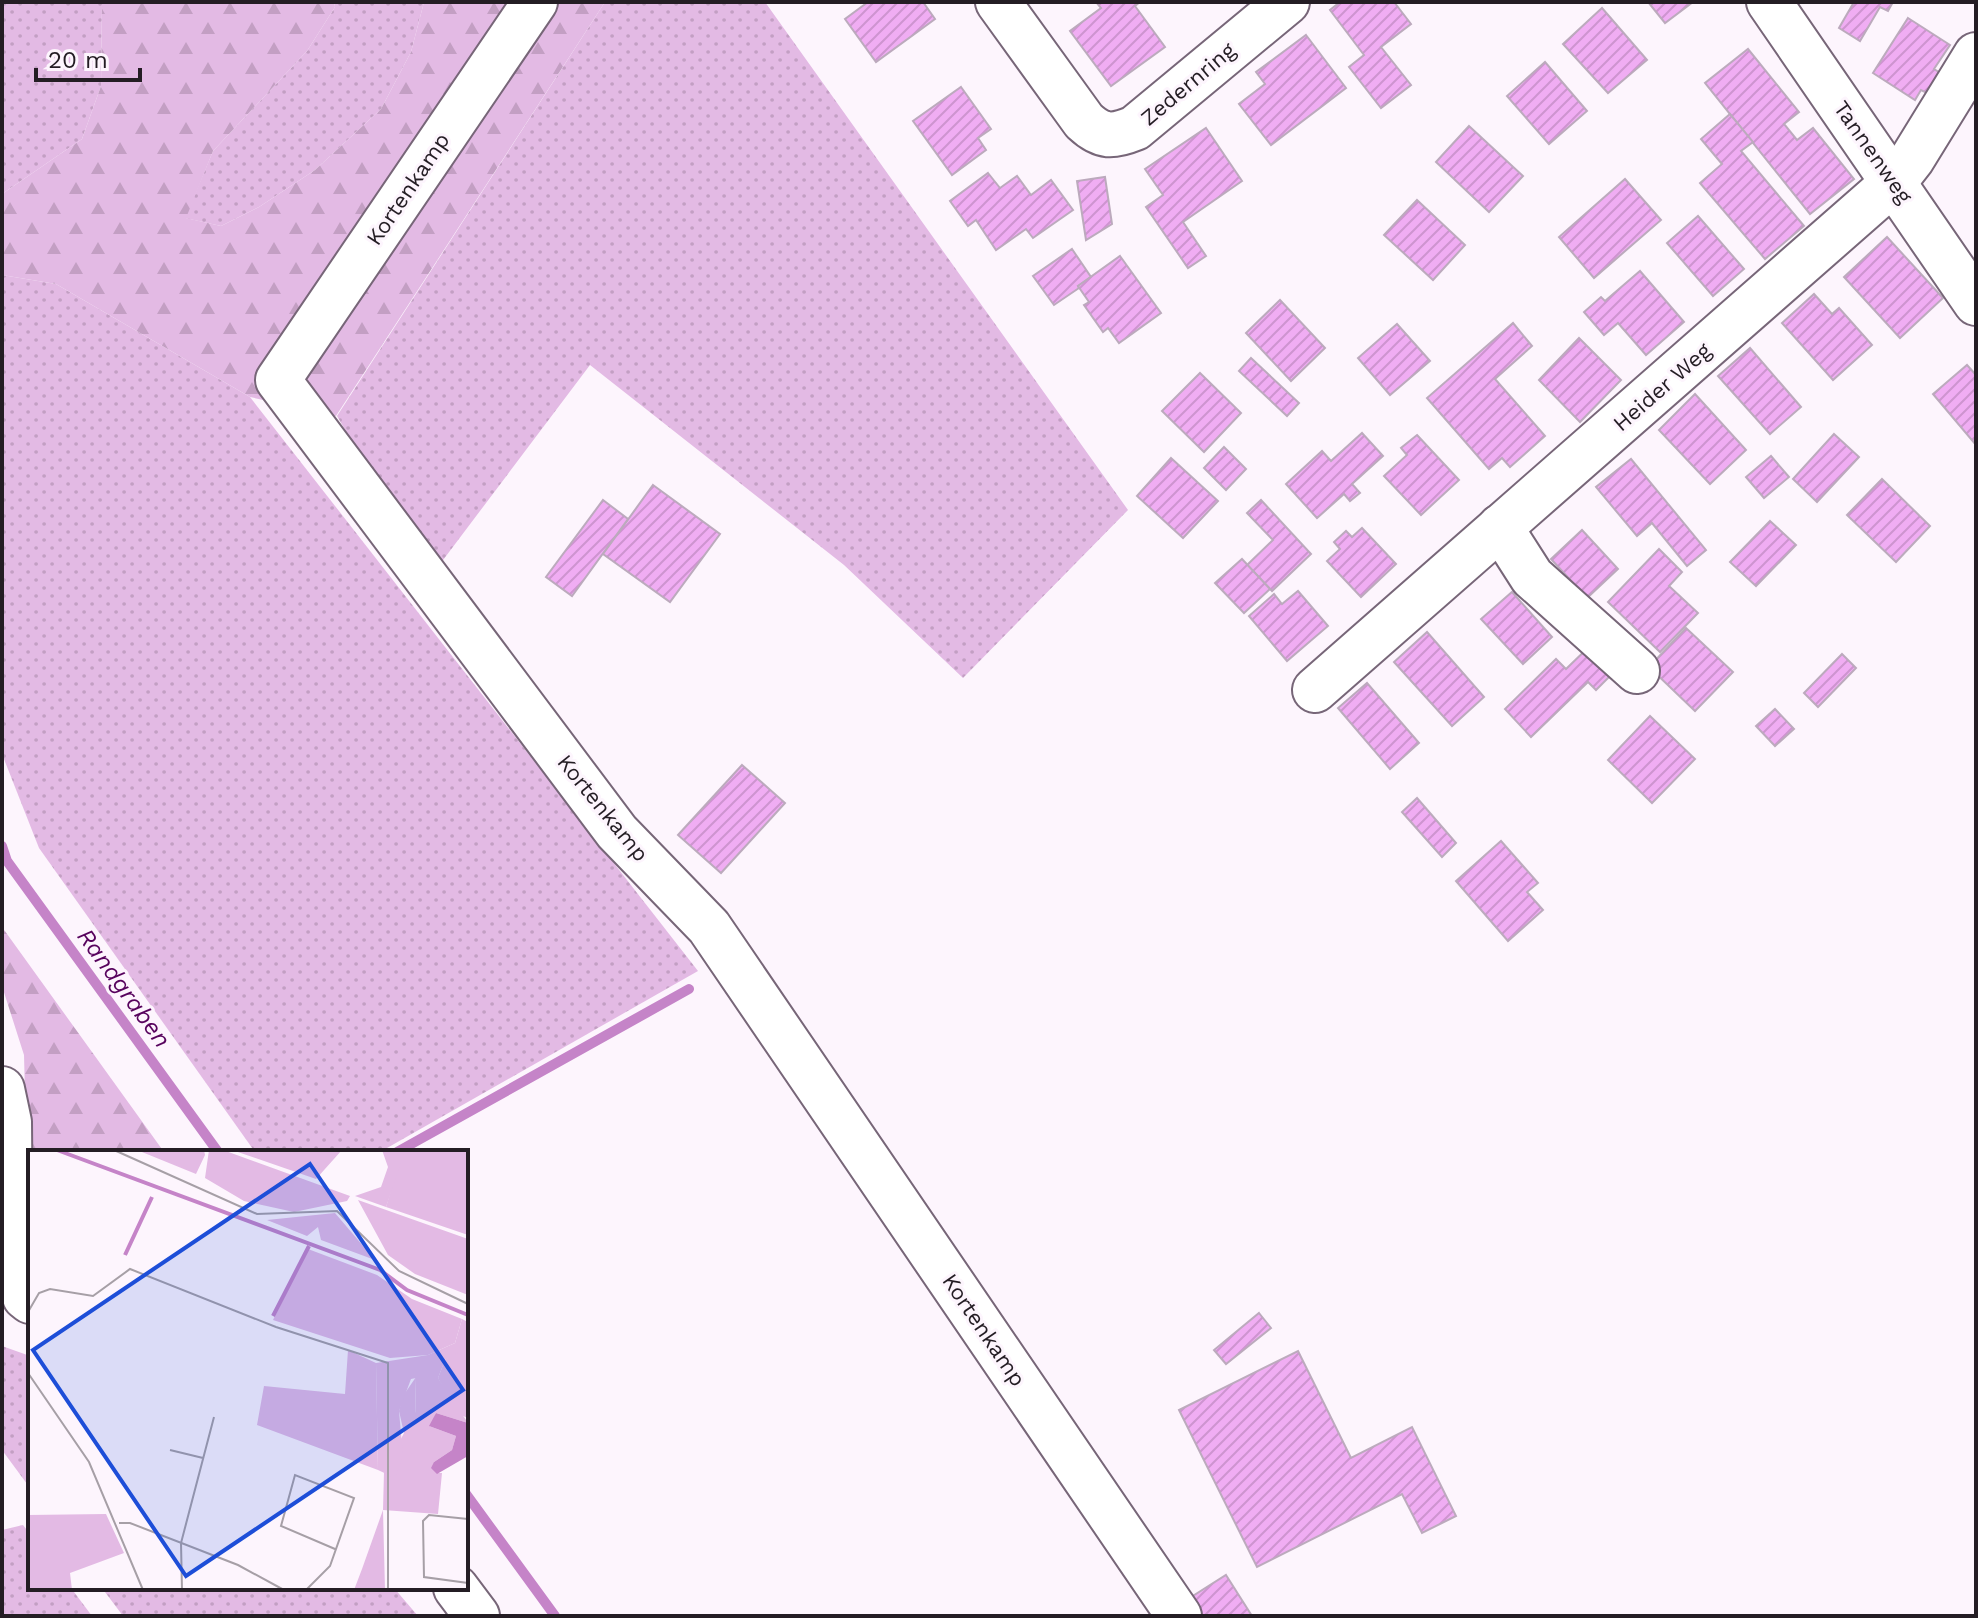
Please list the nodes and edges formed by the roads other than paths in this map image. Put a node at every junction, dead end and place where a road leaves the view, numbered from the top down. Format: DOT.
graph roads {
  1 [pos="535,2"];
  2 [pos="998,2"];
  3 [pos="1287,2"];
  4 [pos="1769,2"];
  5 [pos="1976,55"];
  6 [pos="1894,182"];
  7 [pos="1976,303"];
  8 [pos="1500,527"];
  9 [pos="1637,671"];
  10 [pos="1315,690"];
  11 [pos="2,1089"];
  12 [pos="28,1299"];
  13 [pos="458,1590"];
  14 [pos="477,1616"];
  15 [pos="1179,1616"];
  1 -- 15 [label="street, Kortenkamp"];
  2 -- 3 [label="street, Zedernring"];
  4 -- 6 [label="street, Tannenweg"];
  5 -- 6 [label="street, Heider Weg"];
  6 -- 7 [label="street, Tannenweg"];
  6 -- 8 [label="street, Heider Weg"];
  8 -- 9 [label="street"];
  8 -- 10 [label="street, Heider Weg"];
  11 -- 12 [label="street"];
  13 -- 14 [label="street"];
}
